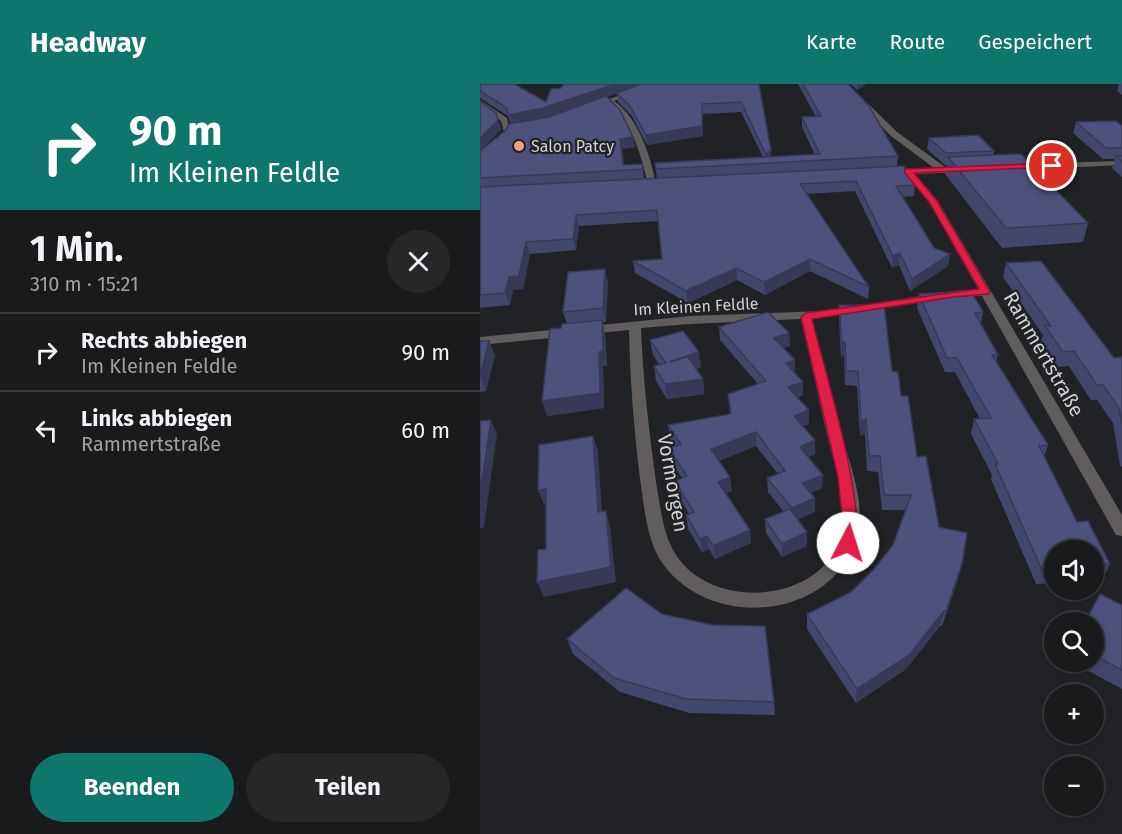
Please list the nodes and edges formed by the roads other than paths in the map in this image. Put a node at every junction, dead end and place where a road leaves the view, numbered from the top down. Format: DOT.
graph roads {
  1 [pos="657,84"];
  2 [pos="844,84"];
  3 [pos="609,101"];
  4 [pos="480,102"];
  5 [pos="581,111"];
  6 [pos="519,128"];
  7 [pos="507,130"];
  8 [pos="503,138"];
  9 [pos="1122,163"];
  10 [pos="999,168"];
  11 [pos="977,169"];
  12 [pos="943,170"];
  13 [pos="908,171"];
  14 [pos="878,172"];
  15 [pos="663,184"];
  16 [pos="652,185"];
  17 [pos="641,186"];
  18 [pos="985,292"];
  19 [pos="806,317"];
  20 [pos="635,326"];
  21 [pos="480,341"];
  22 [pos="1122,530"];
  1 -- 3 [label="street"];
  2 -- 12 [label="street"];
  3 -- 5 [label="street"];
  3 -- 16 [label="street"];
  4 -- 7 [label="street"];
  6 -- 7 [label="street"];
  7 -- 8 [label="street"];
  9 -- 10 [label="street"];
  11 -- 12 [label="street"];
  12 -- 13 [label="street"];
  13 -- 14 [label="street"];
  13 -- 18 [label="street, Rammertstraße"];
  15 -- 16 [label="street"];
  16 -- 17 [label="street"];
  18 -- 19 [label="street, Im Kleinen Feldle"];
  18 -- 22 [label="street, Rammertstraße"];
  19 -- 20 [label="street, Im Kleinen Feldle"];
  19 -- 20 [label="street, Vormorgen"];
  20 -- 21 [label="street, Im Kleinen Feldle"];
}
